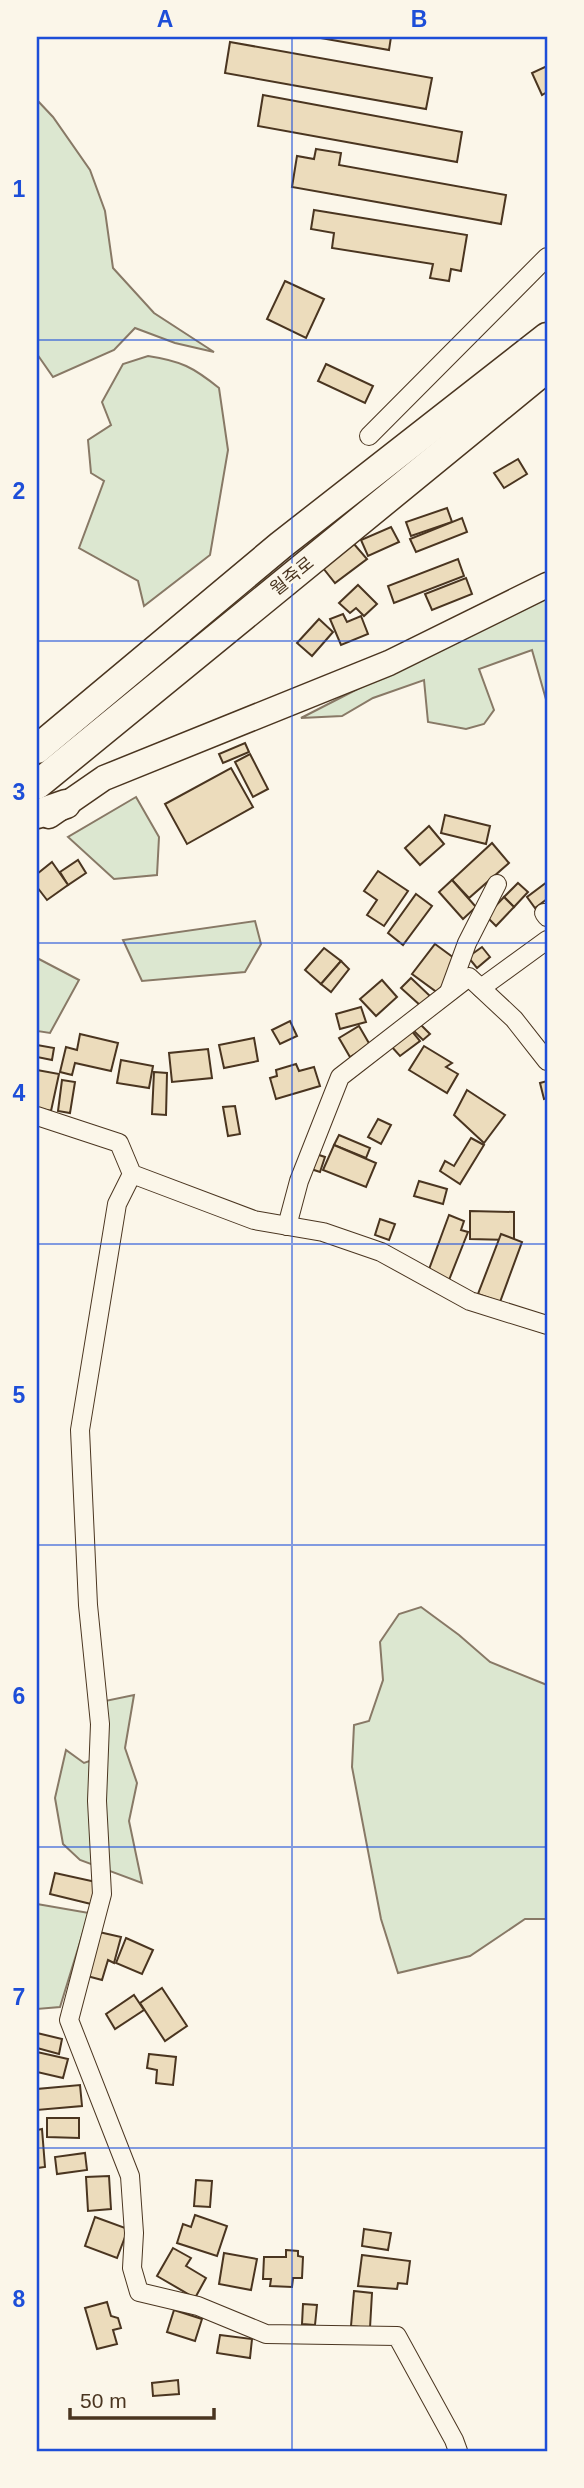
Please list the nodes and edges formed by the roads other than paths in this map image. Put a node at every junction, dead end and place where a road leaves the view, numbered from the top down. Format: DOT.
graph roads {
  1 [pos="545,264"];
  2 [pos="547,337"];
  3 [pos="547,368"];
  4 [pos="369,436"];
  5 [pos="547,585"];
  6 [pos="37,749"];
  7 [pos="37,785"];
  8 [pos="66,804"];
  9 [pos="37,814"];
  10 [pos="37,824"];
  11 [pos="497,884"];
  12 [pos="547,940"];
  13 [pos="481,988"];
  14 [pos="448,995"];
  15 [pos="547,1061"];
  16 [pos="37,1116"];
  17 [pos="132,1174"];
  18 [pos="287,1226"];
  19 [pos="547,1325"];
  20 [pos="458,2451"];
  1 -- 4 [label="street"];
  2 -- 6 [label="main road, 월죽로"];
  3 -- 7 [label="main road, 월죽로"];
  5 -- 8 [label="street"];
  8 -- 9 [label="main road"];
  8 -- 10 [label="street"];
  11 -- 14 [label="street"];
  12 -- 13 [label="street"];
  13 -- 14 [label="street"];
  13 -- 15 [label="street"];
  14 -- 18 [label="street"];
  16 -- 17 [label="street"];
  17 -- 18 [label="street"];
  17 -- 20 [label="street"];
  18 -- 19 [label="street"];
}
